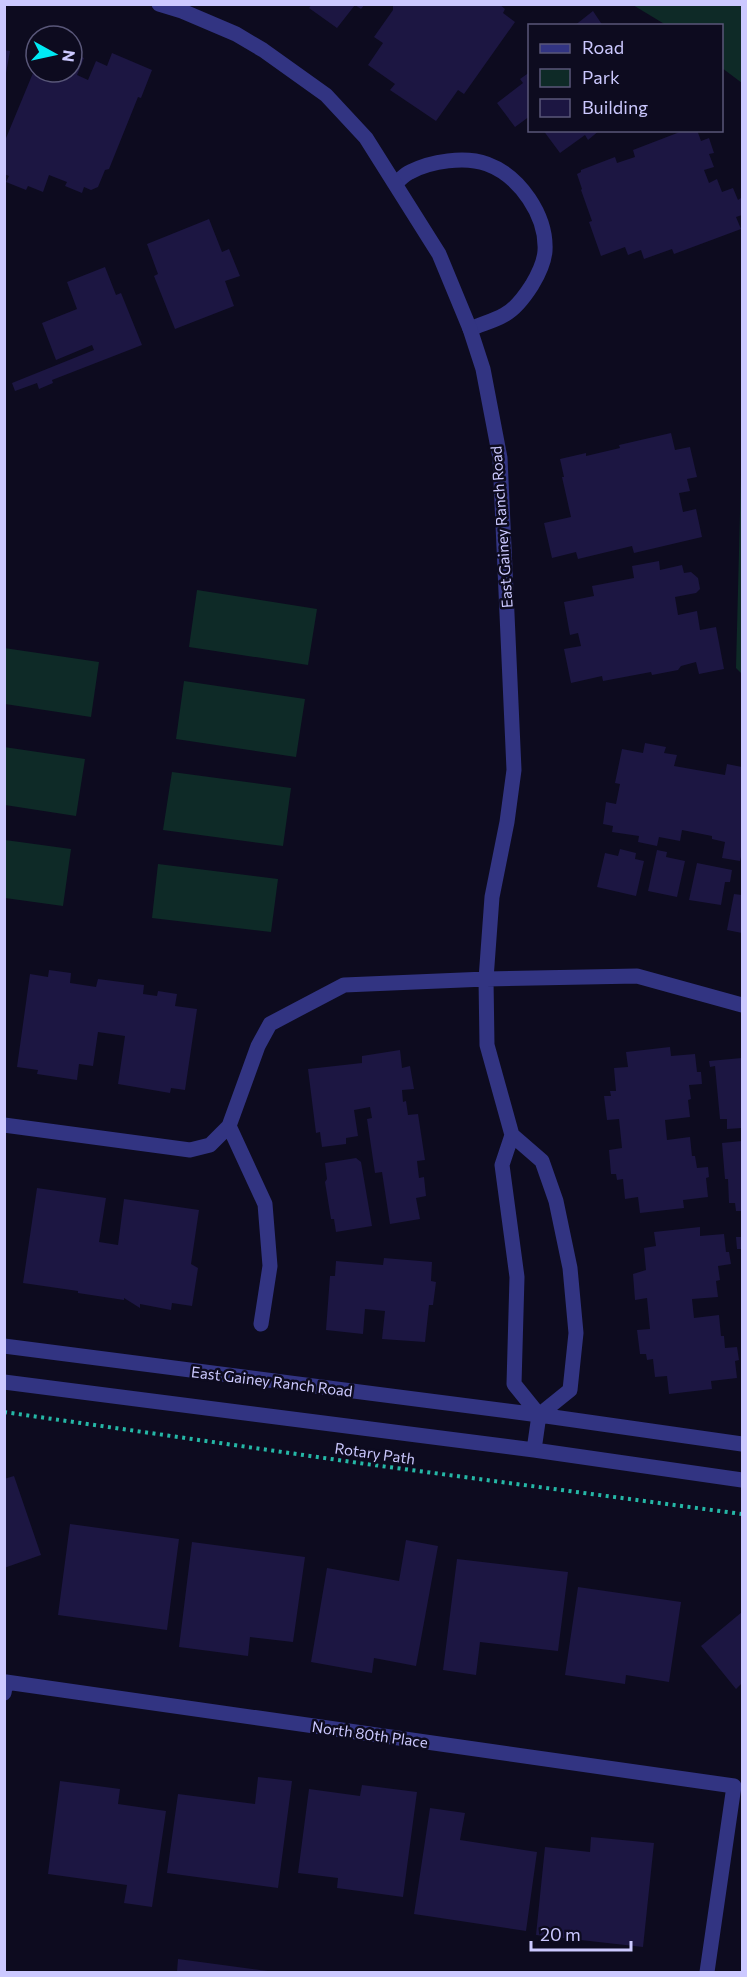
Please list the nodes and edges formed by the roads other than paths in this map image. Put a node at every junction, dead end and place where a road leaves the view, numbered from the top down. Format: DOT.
graph roads {
  1 [pos="159,4"];
  2 [pos="396,183"];
  3 [pos="470,328"];
  4 [pos="486,979"];
  5 [pos="742,1005"];
  6 [pos="4,1125"];
  7 [pos="229,1126"];
  8 [pos="512,1135"];
  9 [pos="261,1324"];
  10 [pos="4,1346"];
  11 [pos="4,1382"];
  12 [pos="539,1415"];
  13 [pos="742,1444"];
  14 [pos="534,1450"];
  15 [pos="742,1480"];
  16 [pos="5,1688"];
  17 [pos="707,1972"];
  1 -- 2 [label="street, East Gainey Ranch Road"];
  2 -- 3 [label="street, East Gainey Ranch Road"];
  2 -- 3 [label="street"];
  3 -- 4 [label="street, East Gainey Ranch Road"];
  4 -- 5 [label="street"];
  4 -- 7 [label="street"];
  4 -- 8 [label="street, East Gainey Ranch Road"];
  6 -- 7 [label="street"];
  7 -- 9 [label="street"];
  8 -- 12 [label="street"];
  8 -- 12 [label="street"];
  10 -- 12 [label="street, East Gainey Ranch Road"];
  11 -- 14 [label="street"];
  12 -- 13 [label="street, East Gainey Ranch Road"];
  12 -- 14 [label="street"];
  14 -- 15 [label="street"];
  16 -- 17 [label="street, North 80th Place"];
}
